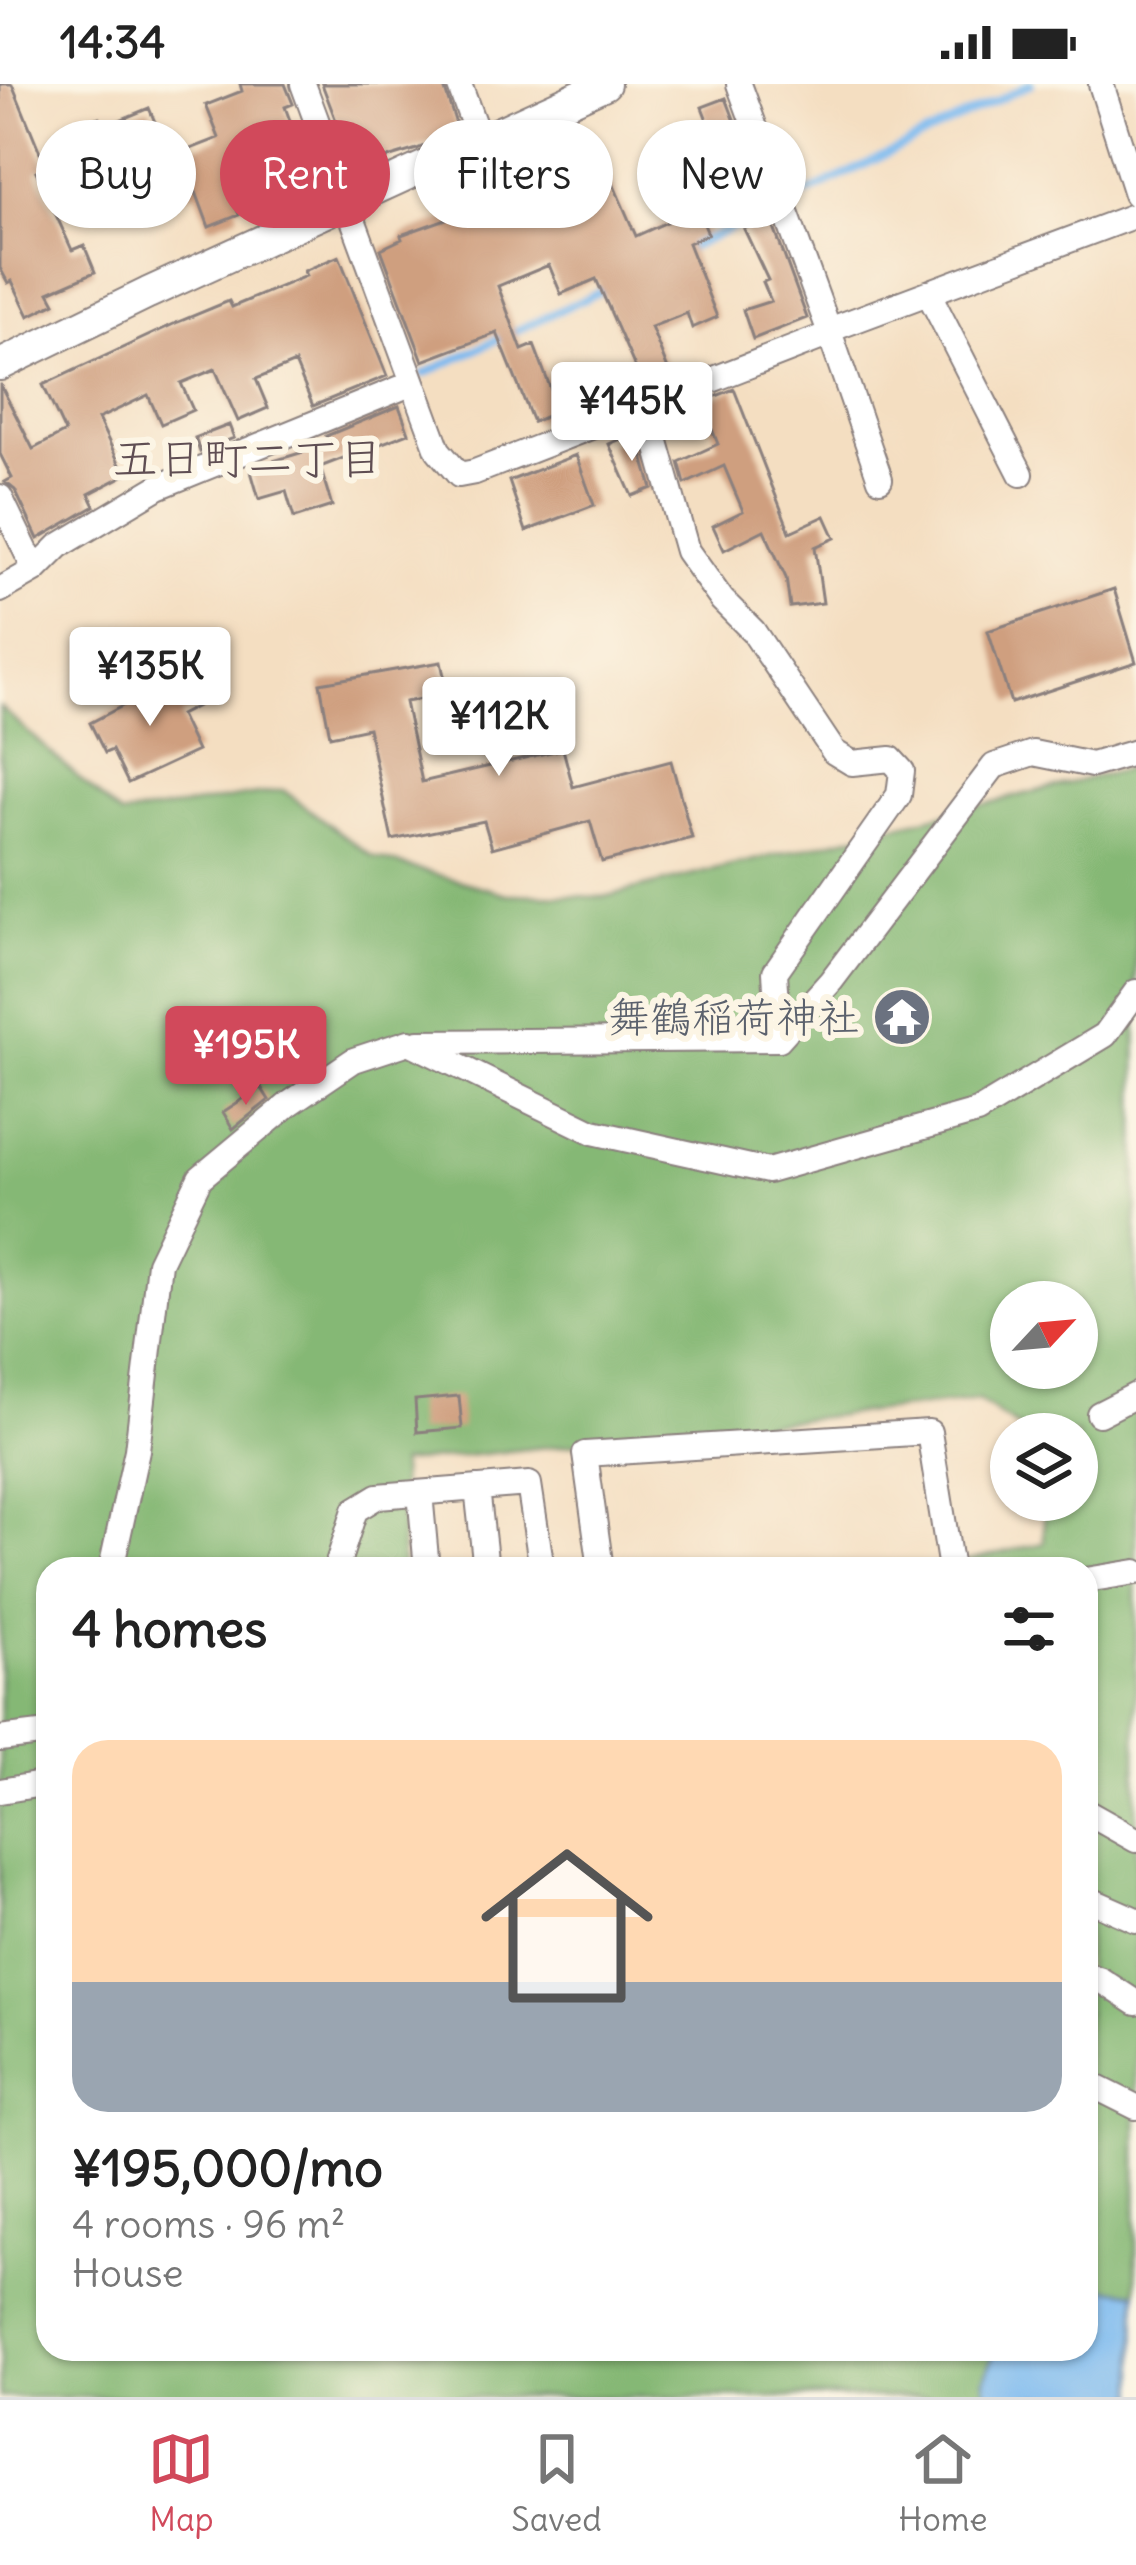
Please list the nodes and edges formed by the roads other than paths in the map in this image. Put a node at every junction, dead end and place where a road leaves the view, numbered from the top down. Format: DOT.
graph roads {
  1 [pos="303,84"];
  2 [pos="459,84"];
  3 [pos="604,84"];
  4 [pos="739,84"];
  5 [pos="1101,84"];
  6 [pos="317,120"];
  7 [pos="472,120"];
  8 [pos="527,120"];
  9 [pos="1136,194"];
  10 [pos="1136,215"];
  11 [pos="292,228"];
  12 [pos="357,228"];
  13 [pos="929,294"];
  14 [pos="830,332"];
  15 [pos="0,365"];
  16 [pos="413,383"];
  17 [pos="633,412"];
  18 [pos="1021,474"];
  19 [pos="880,478"];
  20 [pos="0,497"];
  21 [pos="35,570"];
  22 [pos="0,590"];
  23 [pos="1136,752"];
  24 [pos="1136,992"];
  25 [pos="778,1039"];
  26 [pos="409,1042"];
  27 [pos="1136,1395"];
  28 [pos="1099,1414"];
  29 [pos="477,1488"];
  30 [pos="419,1493"];
  31 [pos="114,1557"];
  32 [pos="340,1557"];
  33 [pos="426,1557"];
  34 [pos="485,1557"];
  35 [pos="540,1557"];
  36 [pos="599,1557"];
  37 [pos="949,1557"];
  38 [pos="1136,1572"];
  39 [pos="1098,1578"];
  40 [pos="36,1734"];
  41 [pos="0,1739"];
  42 [pos="36,1786"];
  43 [pos="0,1790"];
  44 [pos="1098,1819"];
  45 [pos="1136,1840"];
  46 [pos="1098,1903"];
  47 [pos="1136,1920"];
  48 [pos="1098,1979"];
  49 [pos="1136,2003"];
  50 [pos="1098,2088"];
  51 [pos="1136,2107"];
  1 -- 6 [label="street"];
  2 -- 7 [label="street"];
  3 -- 8 [label="main road"];
  4 -- 14 [label="street"];
  5 -- 9 [label="street"];
  10 -- 13 [label="street"];
  11 -- 15 [label="main road"];
  12 -- 16 [label="street"];
  13 -- 14 [label="street"];
  13 -- 18 [label="street"];
  14 -- 17 [label="street"];
  14 -- 19 [label="street"];
  16 -- 17 [label="street"];
  16 -- 21 [label="street"];
  17 -- 25 [label="street"];
  20 -- 21 [label="street"];
  21 -- 22 [label="street"];
  23 -- 25 [label="street"];
  24 -- 26 [label="street"];
  25 -- 26 [label="street"];
  26 -- 31 [label="street"];
  27 -- 28 [label="street"];
  29 -- 30 [label="street"];
  29 -- 34 [label="street"];
  29 -- 35 [label="street"];
  30 -- 32 [label="street"];
  30 -- 33 [label="street"];
  36 -- 37 [label="street"];
  38 -- 39 [label="street"];
  40 -- 41 [label="street"];
  42 -- 43 [label="street"];
  44 -- 45 [label="street"];
  46 -- 47 [label="street"];
  48 -- 49 [label="street"];
  50 -- 51 [label="street"];
}
